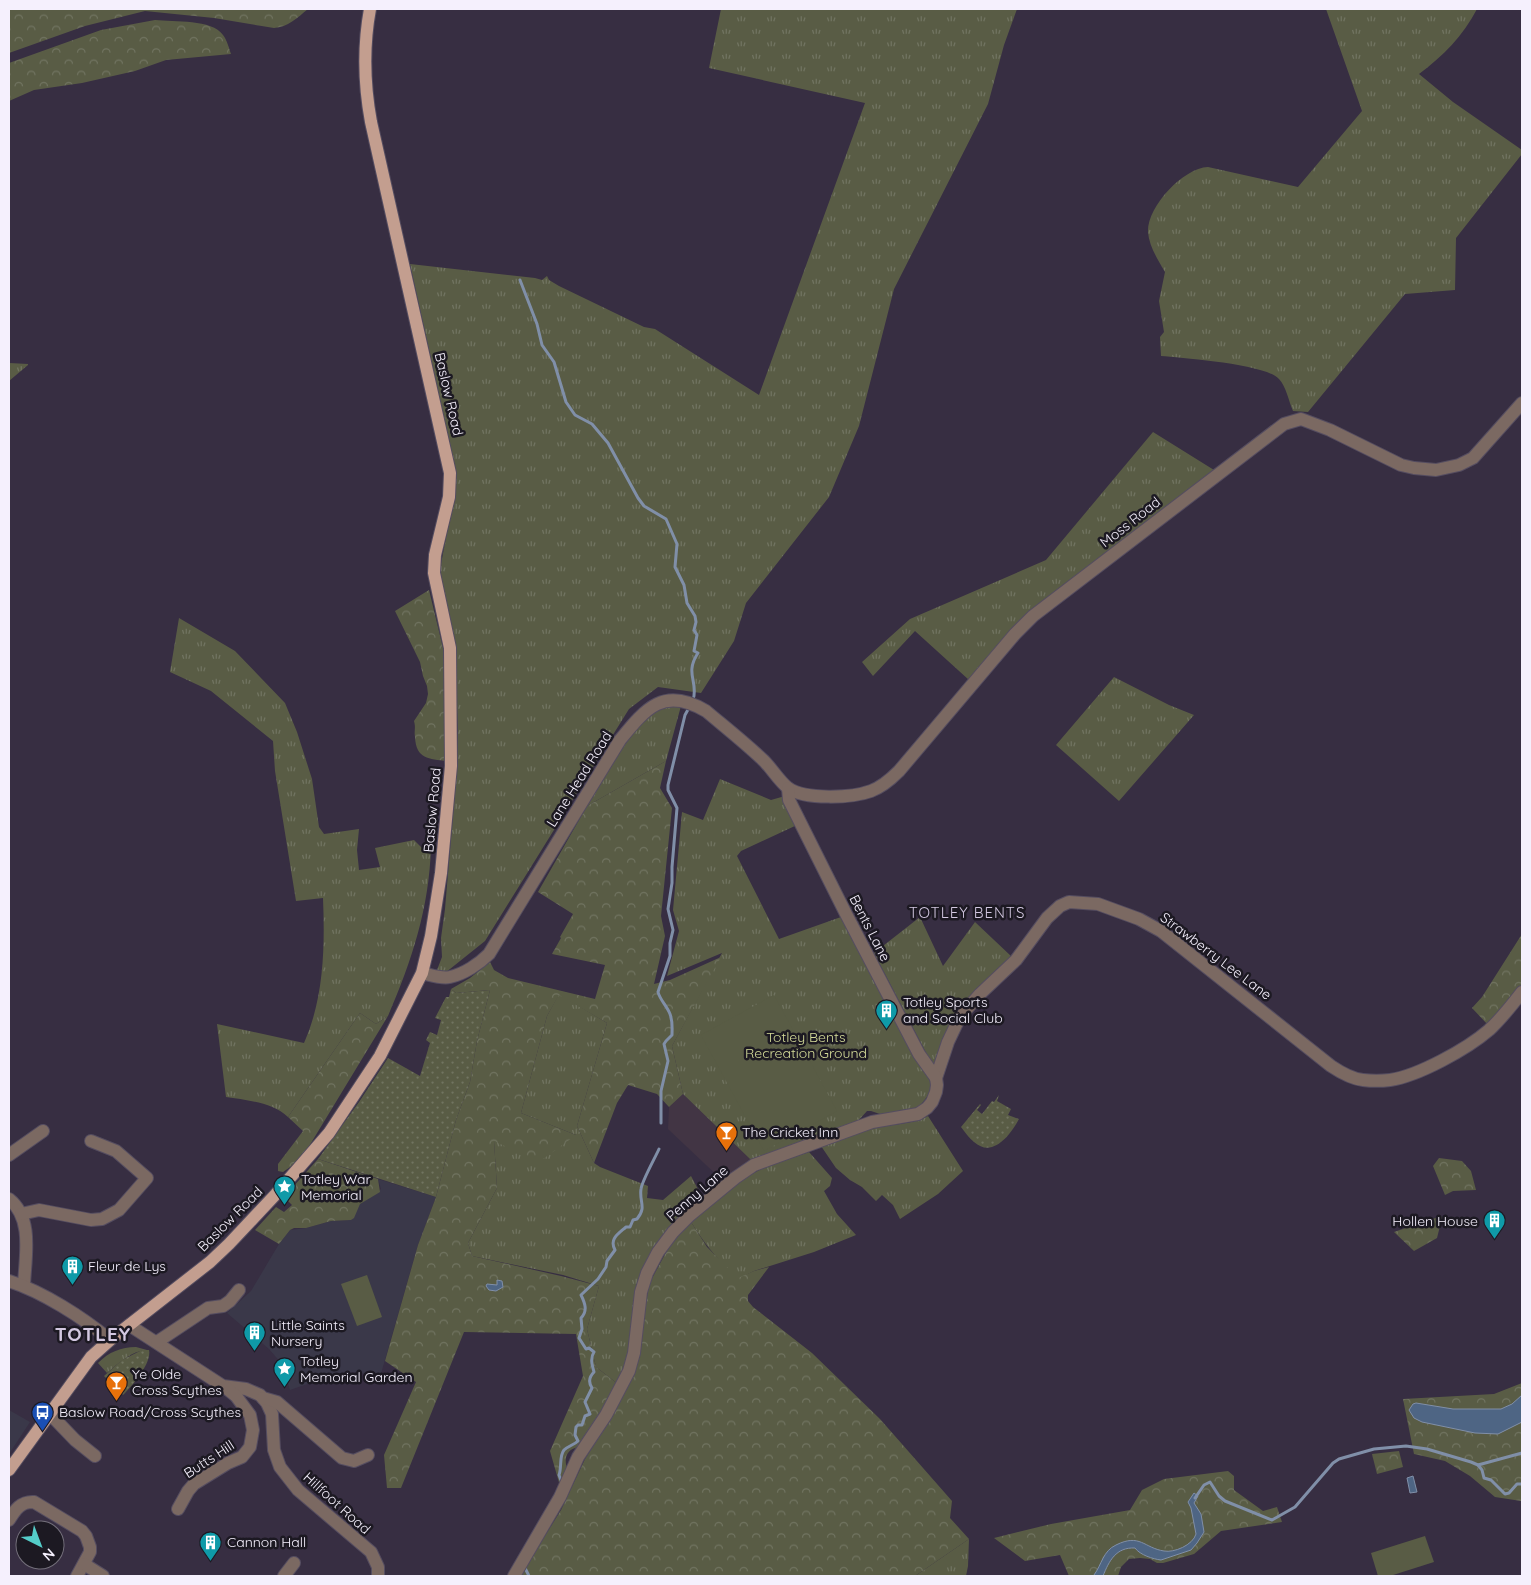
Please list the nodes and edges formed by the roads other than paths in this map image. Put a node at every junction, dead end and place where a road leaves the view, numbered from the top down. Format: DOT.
graph roads {
  1 [pos="370,9"];
  2 [pos="1522,403"];
  3 [pos="788,788"];
  4 [pos="422,974"];
  5 [pos="1522,992"];
  6 [pos="936,1078"];
  7 [pos="43,1131"];
  8 [pos="92,1141"];
  9 [pos="9,1155"];
  10 [pos="9,1198"];
  11 [pos="22,1214"];
  12 [pos="9,1281"];
  13 [pos="24,1286"];
  14 [pos="239,1290"];
  15 [pos="129,1325"];
  16 [pos="110,1340"];
  17 [pos="157,1342"];
  18 [pos="223,1386"];
  19 [pos="263,1398"];
  20 [pos="50,1414"];
  21 [pos="368,1455"];
  22 [pos="95,1456"];
  23 [pos="9,1470"];
  24 [pos="178,1508"];
  25 [pos="9,1520"];
  26 [pos="294,1563"];
  27 [pos="84,1564"];
  28 [pos="77,1576"];
  29 [pos="103,1576"];
  30 [pos="284,1576"];
  31 [pos="378,1576"];
  32 [pos="514,1576"];
  1 -- 4 [label="main road, Baslow Road"];
  2 -- 3 [label="street, Moss Road"];
  3 -- 4 [label="street, Lane Head Road"];
  3 -- 6 [label="street, Bents Lane"];
  4 -- 15 [label="main road, Baslow Road"];
  5 -- 6 [label="street, Strawberry Lee Lane"];
  6 -- 32 [label="street, Penny Lane"];
  7 -- 9 [label="street"];
  8 -- 11 [label="street"];
  10 -- 11 [label="street"];
  11 -- 13 [label="street"];
  12 -- 13 [label="street"];
  13 -- 16 [label="street"];
  14 -- 17 [label="street"];
  15 -- 16 [label="main road, Baslow Road"];
  15 -- 17 [label="street"];
  16 -- 20 [label="main road, Baslow Road"];
  17 -- 18 [label="street"];
  18 -- 19 [label="street"];
  18 -- 24 [label="street, Butts Hill"];
  19 -- 21 [label="street"];
  19 -- 31 [label="street, Hillfoot Road"];
  20 -- 22 [label="street"];
  20 -- 23 [label="main road, Baslow Road"];
  25 -- 27 [label="street"];
  26 -- 30 [label="street"];
  27 -- 28 [label="street"];
  27 -- 29 [label="street"];
}
